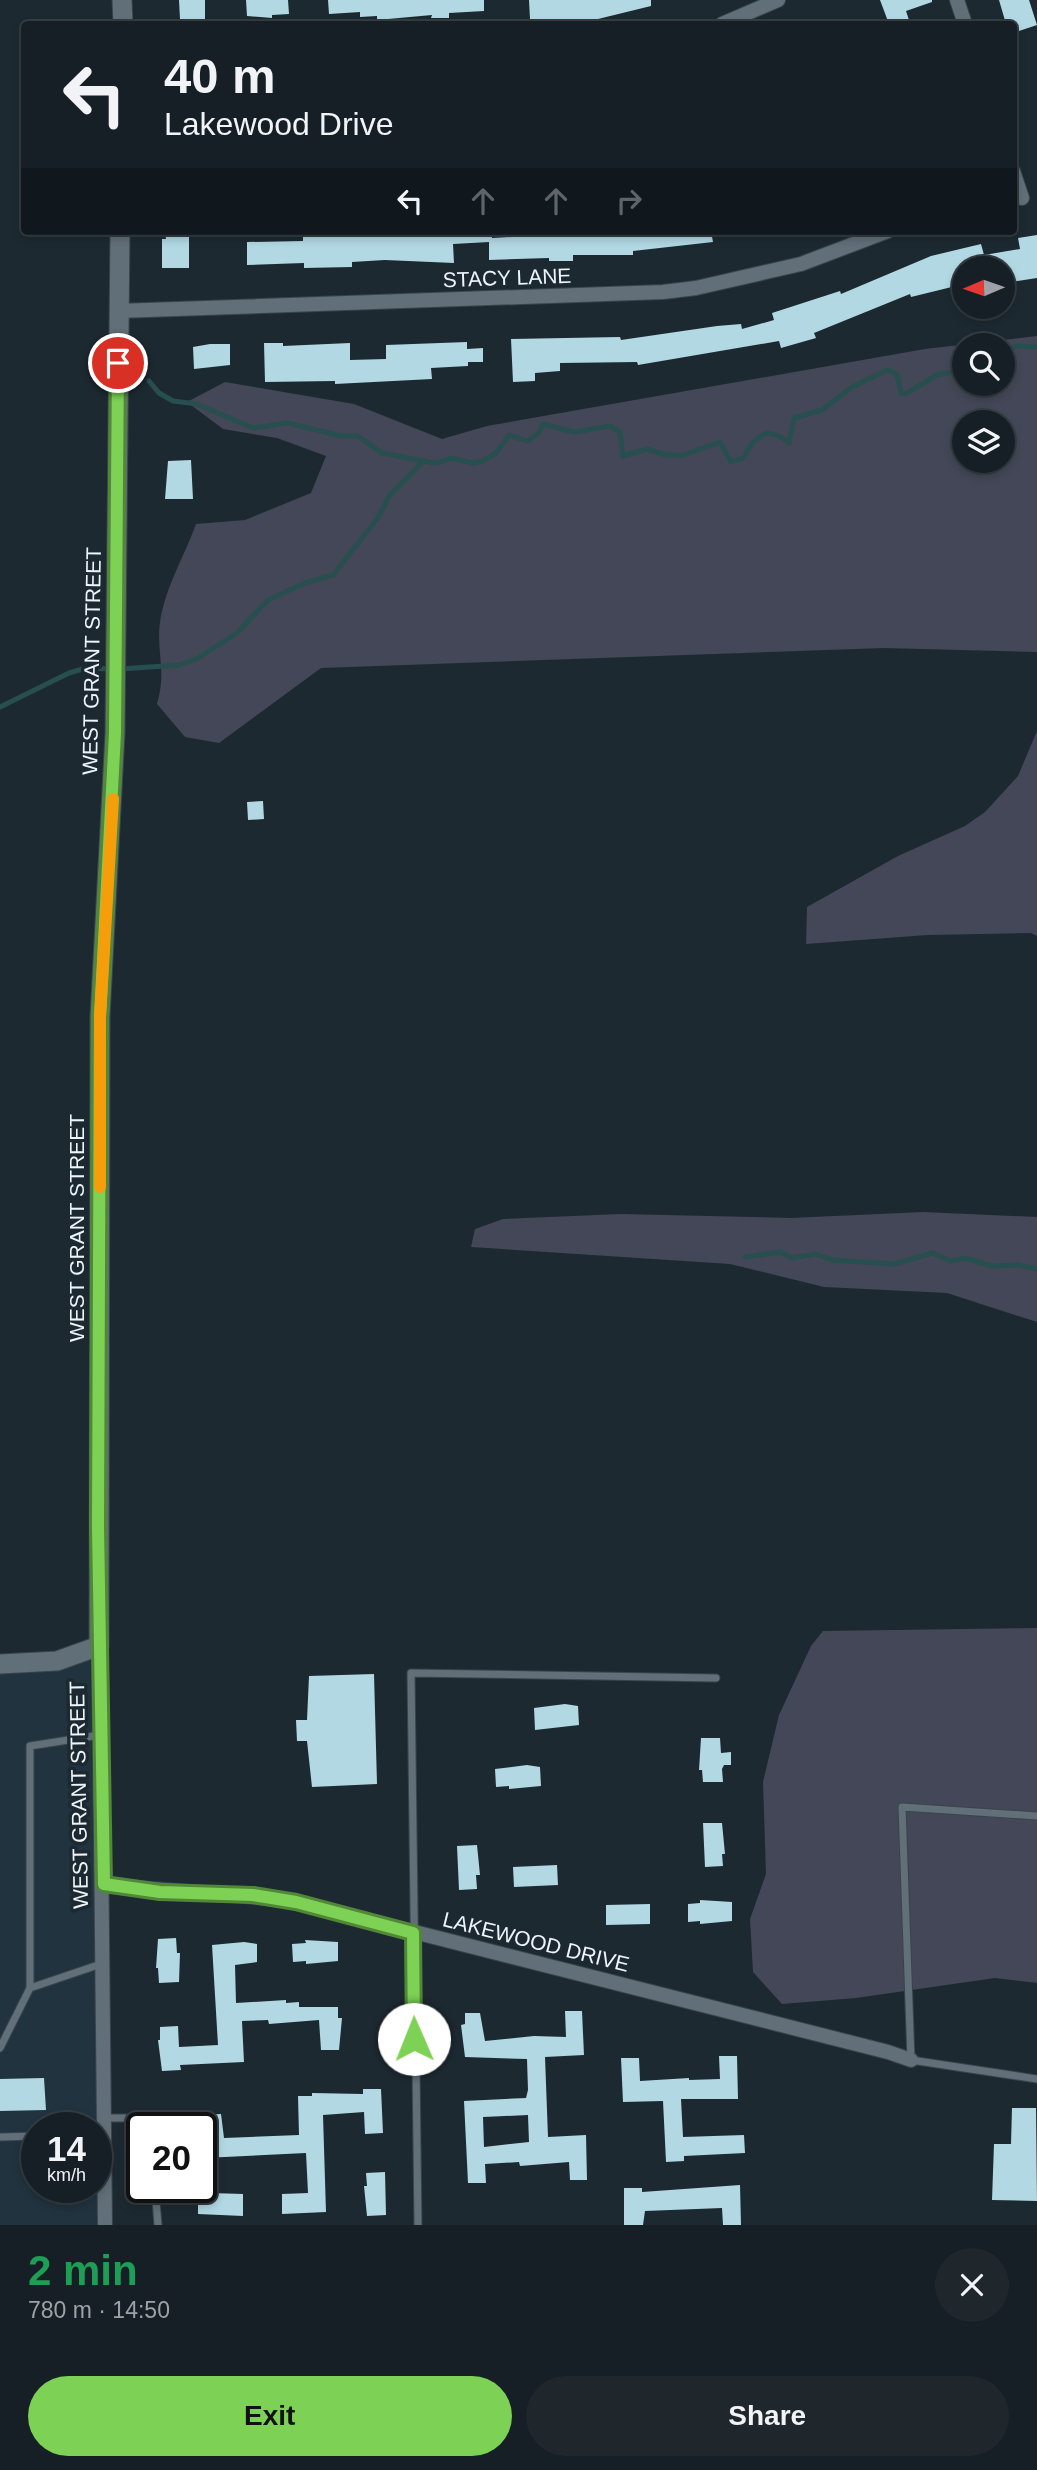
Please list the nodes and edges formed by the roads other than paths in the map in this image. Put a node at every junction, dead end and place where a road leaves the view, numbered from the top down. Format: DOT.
graph roads {
  1 [pos="122,0"];
  2 [pos="778,0"];
  3 [pos="957,0"];
  4 [pos="123,21"];
  5 [pos="729,21"];
  6 [pos="964,21"];
  7 [pos="1037,197"];
  8 [pos="1017,199"];
  9 [pos="120,235"];
  10 [pos="877,235"];
  11 [pos="118,311"];
  12 [pos="99,1646"];
  13 [pos="0,1664"];
  14 [pos="716,1678"];
  15 [pos="101,1735"];
  16 [pos="1037,1816"];
  17 [pos="104,1884"];
  18 [pos="413,1933"];
  19 [pos="103,1964"];
  20 [pos="30,1988"];
  21 [pos="0,2048"];
  22 [pos="911,2060"];
  23 [pos="1037,2079"];
  24 [pos="105,2112"];
  25 [pos="21,2136"];
  26 [pos="0,2137"];
  27 [pos="104,2203"];
  28 [pos="156,2203"];
  29 [pos="105,2225"];
  30 [pos="158,2225"];
  31 [pos="418,2225"];
  1 -- 4 [label="main road"];
  2 -- 5 [label="street"];
  3 -- 6 [label="street"];
  7 -- 8 [label="street"];
  9 -- 11 [label="main road, WEST GRANT STREET"];
  10 -- 11 [label="street, STACY LANE"];
  11 -- 12 [label="main road, WEST GRANT STREET"];
  12 -- 13 [label="main road"];
  12 -- 15 [label="street, WEST GRANT STREET"];
  14 -- 18 [label="lane"];
  15 -- 17 [label="street, WEST GRANT STREET"];
  15 -- 20 [label="lane"];
  16 -- 22 [label="lane"];
  17 -- 18 [label="street, LAKEWOOD DRIVE"];
  17 -- 19 [label="street, WEST GRANT STREET"];
  18 -- 22 [label="street, LAKEWOOD DRIVE"];
  18 -- 31 [label="lane"];
  19 -- 20 [label="lane"];
  19 -- 24 [label="street, WEST GRANT STREET"];
  20 -- 21 [label="lane"];
  22 -- 23 [label="lane"];
  25 -- 26 [label="lane"];
  27 -- 29 [label="street, WEST GRANT STREET"];
  28 -- 30 [label="lane"];
}
